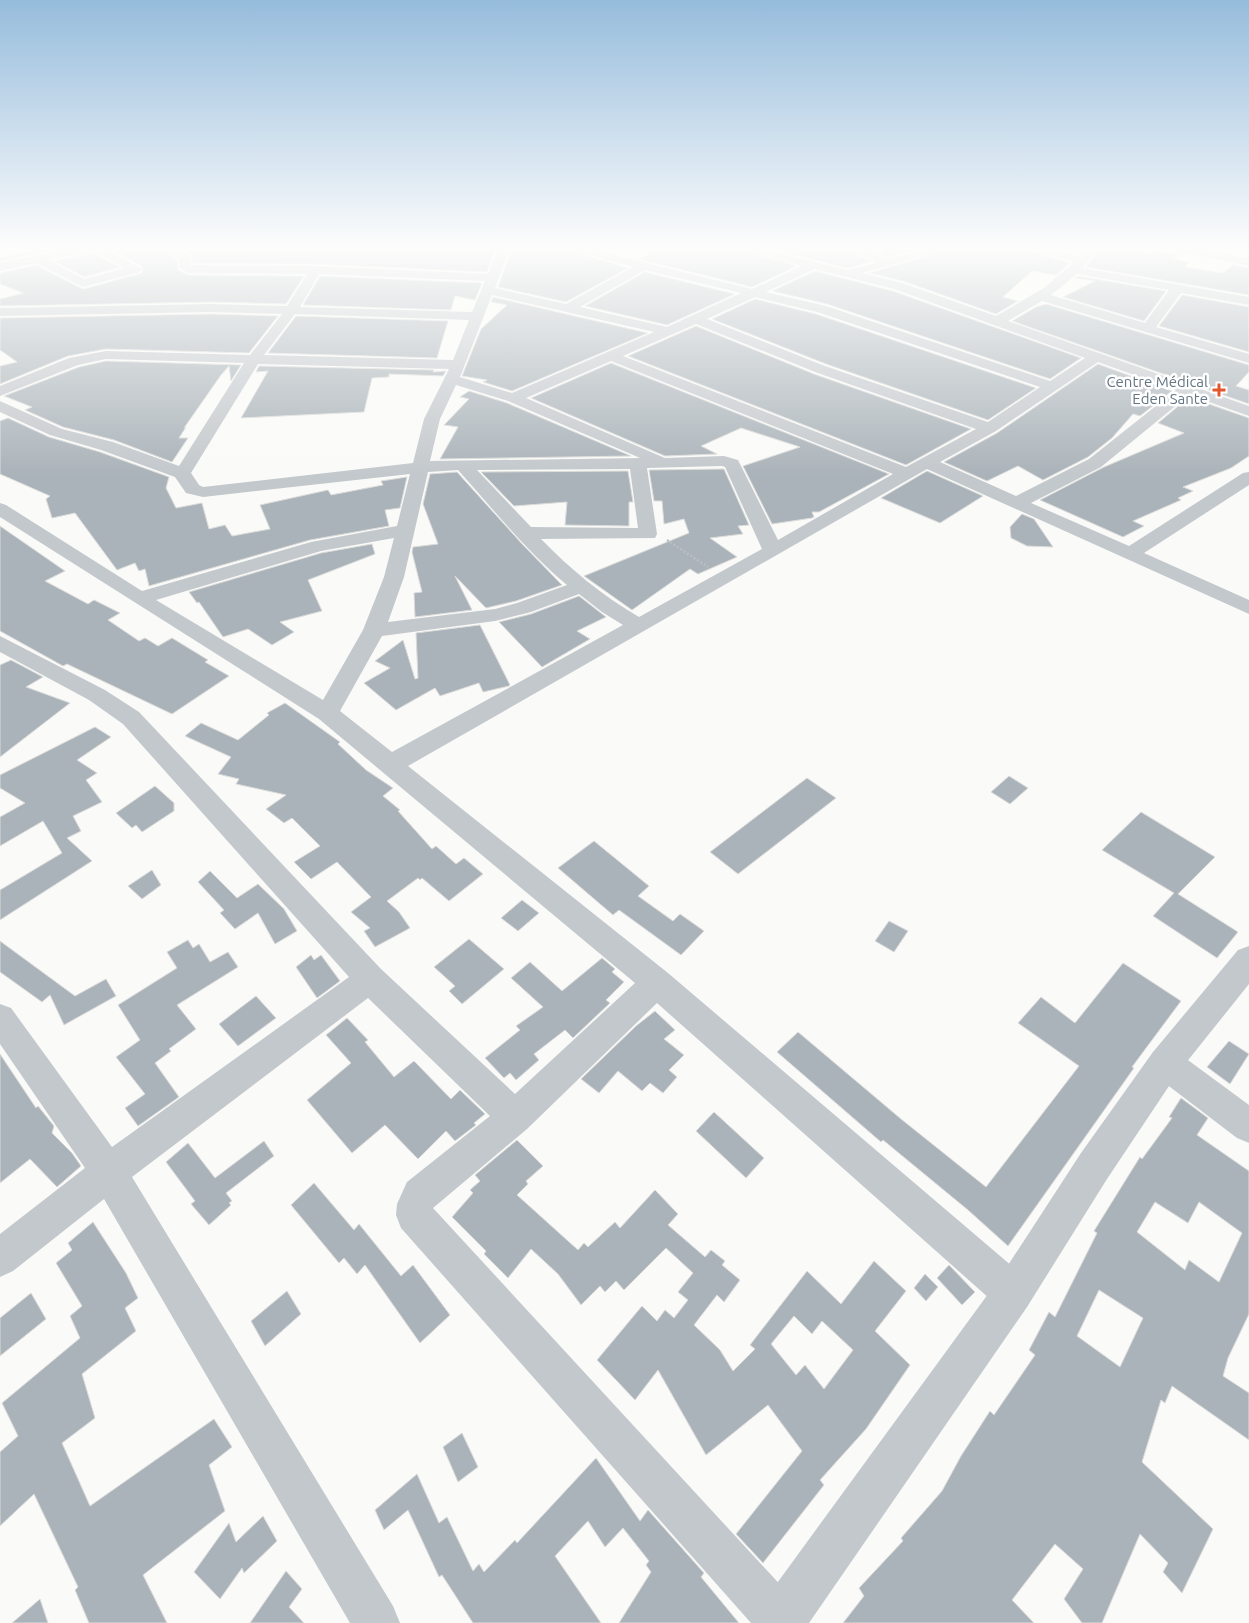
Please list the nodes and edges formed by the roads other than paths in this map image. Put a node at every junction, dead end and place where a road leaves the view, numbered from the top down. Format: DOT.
graph roads {
  1 [pos="281,324"];
  2 [pos="474,324"];
  3 [pos="637,324"];
  4 [pos="685,324"];
  5 [pos="708,324"];
  6 [pos="866,324"];
  7 [pos="1001,324"];
  8 [pos="1134,324"];
  9 [pos="1152,324"];
  10 [pos="1148,328"];
  11 [pos="668,331"];
  12 [pos="611,356"];
  13 [pos="1096,357"];
  14 [pos="1249,358"];
  15 [pos="253,360"];
  16 [pos="455,372"];
  17 [pos="1054,386"];
  18 [pos="1187,389"];
  19 [pos="0,391"];
  20 [pos="513,398"];
  21 [pos="0,406"];
  22 [pos="1249,411"];
  23 [pos="990,428"];
  24 [pos="665,462"];
  25 [pos="928,463"];
  26 [pos="638,464"];
  27 [pos="462,465"];
  28 [pos="420,468"];
  29 [pos="907,472"];
  30 [pos="182,473"];
  31 [pos="1249,477"];
  32 [pos="1017,503"];
  33 [pos="0,509"];
  34 [pos="404,530"];
  35 [pos="524,532"];
  36 [pos="773,551"];
  37 [pos="1130,554"];
  38 [pos="582,586"];
  39 [pos="138,598"];
  40 [pos="1249,608"];
  41 [pos="639,626"];
  42 [pos="374,630"];
  43 [pos="0,643"];
  44 [pos="327,713"];
  45 [pos="389,766"];
  46 [pos="1249,960"];
  47 [pos="370,979"];
  48 [pos="658,983"];
  49 [pos="0,1018"];
  50 [pos="1165,1063"];
  51 [pos="515,1117"];
  52 [pos="1249,1126"];
  53 [pos="108,1171"];
  54 [pos="0,1258"];
  55 [pos="1013,1293"];
  56 [pos="780,1622"];
  57 [pos="376,1623"];
  1 -- 15 [label="street"];
  2 -- 16 [label="street"];
  3 -- 11 [label="street"];
  4 -- 11 [label="street"];
  5 -- 23 [label="street"];
  6 -- 17 [label="street"];
  7 -- 13 [label="street"];
  8 -- 10 [label="street"];
  9 -- 10 [label="street"];
  10 -- 14 [label="street"];
  11 -- 12 [label="street"];
  12 -- 20 [label="street"];
  12 -- 29 [label="street"];
  13 -- 17 [label="street"];
  13 -- 18 [label="street"];
  15 -- 16 [label="street"];
  15 -- 19 [label="street"];
  15 -- 30 [label="street"];
  16 -- 20 [label="street"];
  16 -- 28 [label="street"];
  17 -- 23 [label="street"];
  18 -- 22 [label="street"];
  18 -- 32 [label="street"];
  20 -- 24 [label="street"];
  21 -- 30 [label="street"];
  23 -- 25 [label="street"];
  24 -- 26 [label="street"];
  24 -- 36 [label="street"];
  25 -- 29 [label="street"];
  25 -- 32 [label="street"];
  26 -- 27 [label="street"];
  26 -- 35 [label="street"];
  27 -- 28 [label="street"];
  27 -- 35 [label="street"];
  28 -- 30 [label="street"];
  28 -- 34 [label="street"];
  29 -- 36 [label="street"];
  31 -- 37 [label="street"];
  32 -- 37 [label="street"];
  33 -- 39 [label="street"];
  34 -- 39 [label="street"];
  34 -- 42 [label="street"];
  35 -- 38 [label="street"];
  36 -- 41 [label="street"];
  37 -- 40 [label="street"];
  38 -- 41 [label="street"];
  38 -- 42 [label="street"];
  39 -- 44 [label="street"];
  41 -- 45 [label="street"];
  42 -- 44 [label="street"];
  43 -- 47 [label="street"];
  44 -- 45 [label="street"];
  45 -- 48 [label="street"];
  46 -- 50 [label="street"];
  47 -- 51 [label="street"];
  47 -- 53 [label="street"];
  48 -- 51 [label="street"];
  48 -- 55 [label="street"];
  49 -- 53 [label="street"];
  50 -- 52 [label="street"];
  50 -- 55 [label="street"];
  51 -- 56 [label="street"];
  53 -- 54 [label="street"];
  53 -- 57 [label="street"];
  55 -- 56 [label="street"];
}
